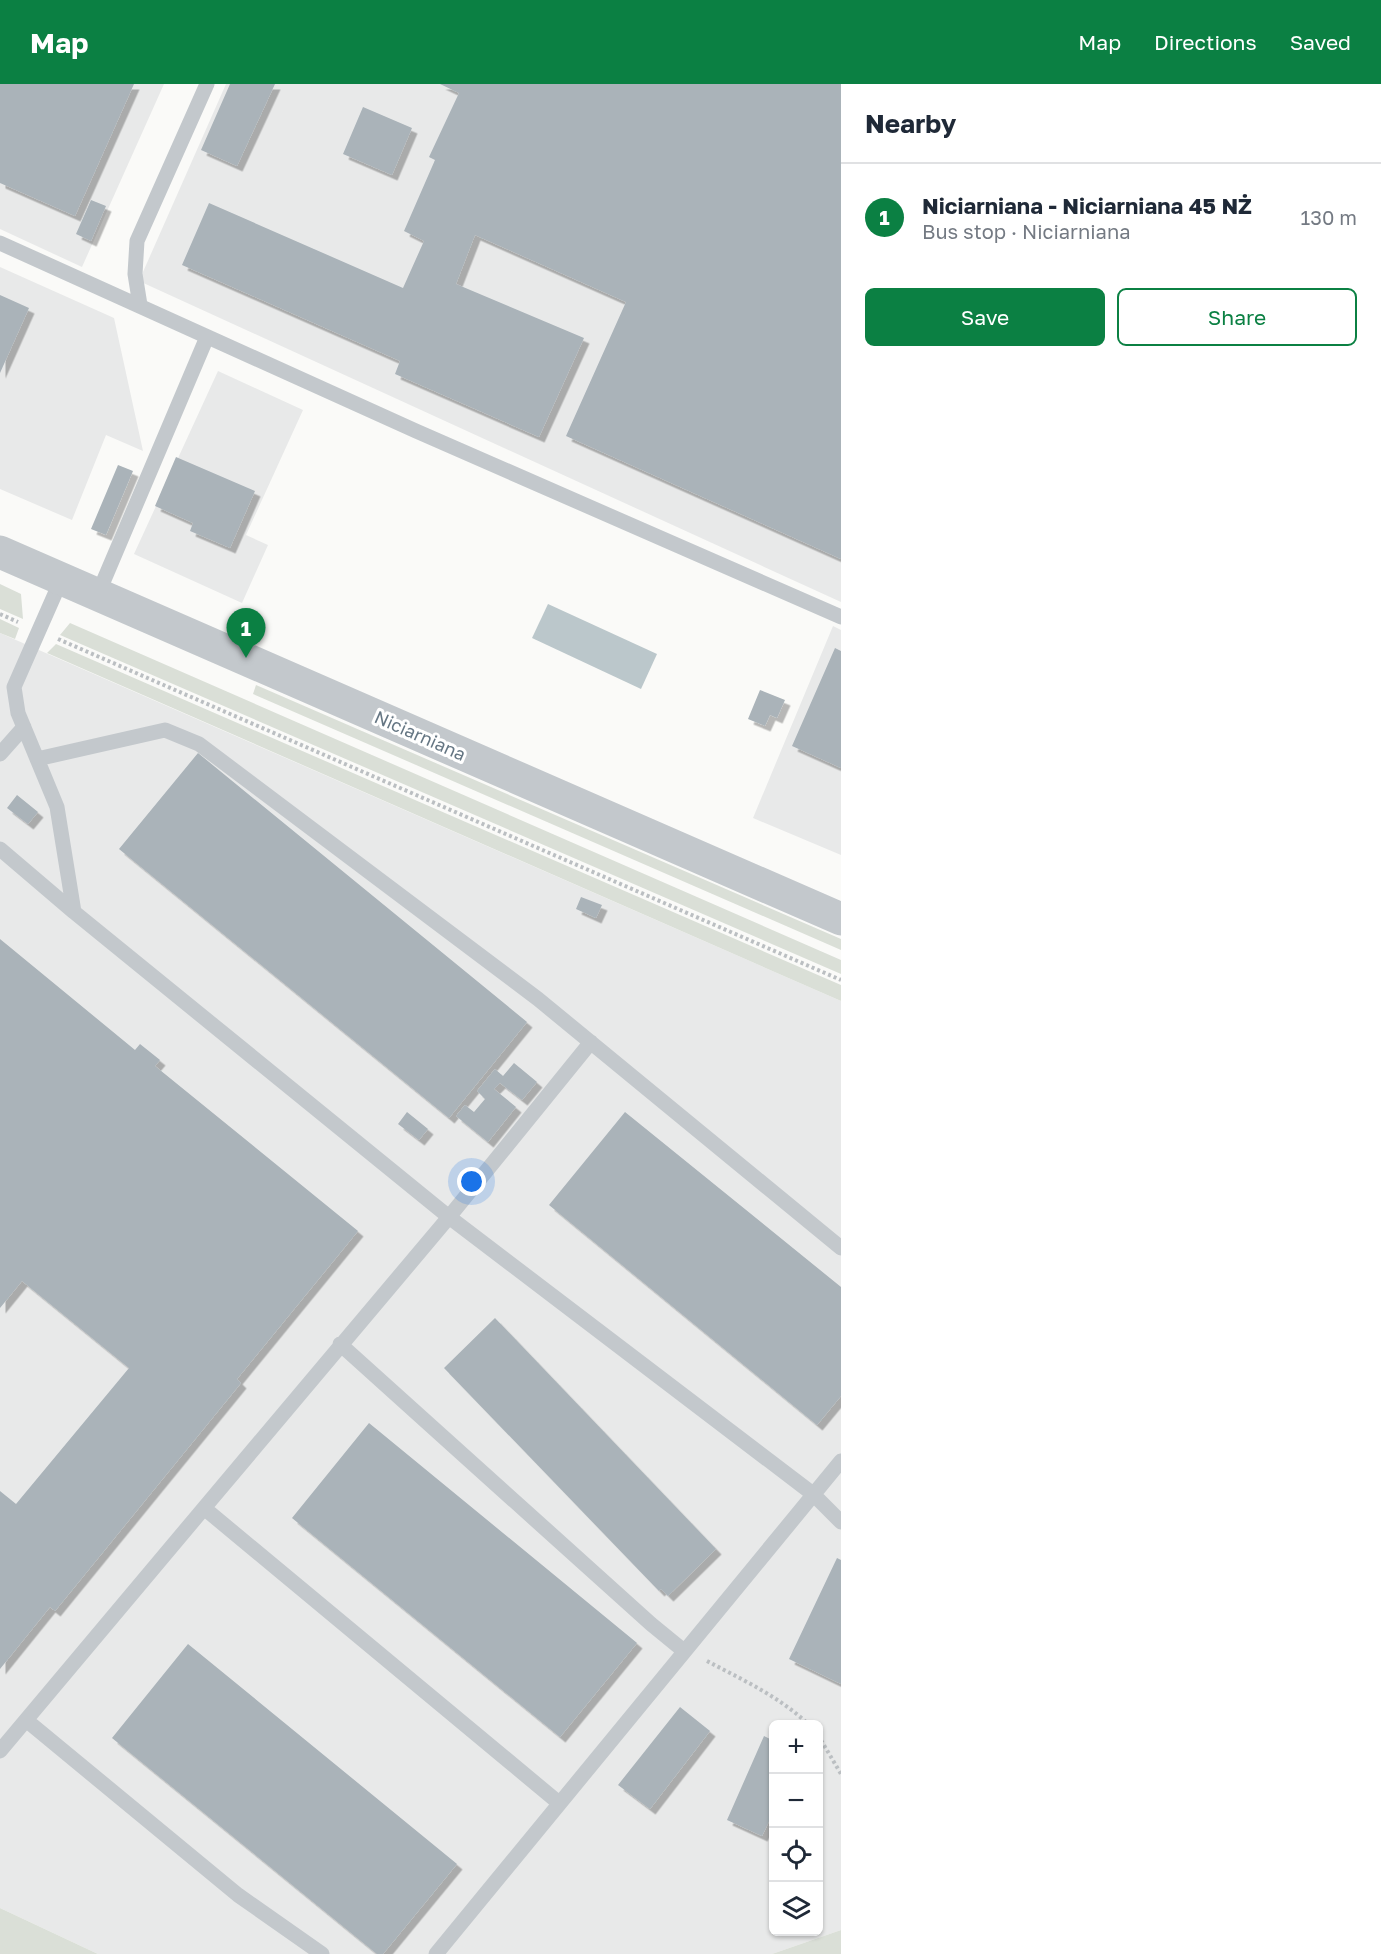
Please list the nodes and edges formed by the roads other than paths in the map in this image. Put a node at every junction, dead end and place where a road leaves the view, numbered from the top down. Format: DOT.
graph roads {
  1 [pos="207,84"];
  2 [pos="0,243"];
  3 [pos="140,305"];
  4 [pos="207,337"];
  5 [pos="0,552"];
  6 [pos="62,578"];
  7 [pos="98,594"];
  8 [pos="841,617"];
  9 [pos="24,727"];
  10 [pos="0,754"];
  11 [pos="36,759"];
  12 [pos="0,849"];
  13 [pos="74,912"];
  14 [pos="841,919"];
  15 [pos="591,1042"];
  16 [pos="449,1217"];
  17 [pos="841,1248"];
  18 [pos="340,1344"];
  19 [pos="841,1461"];
  20 [pos="813,1494"];
  21 [pos="204,1508"];
  22 [pos="841,1522"];
  23 [pos="684,1651"];
  24 [pos="26,1720"];
  25 [pos="0,1751"];
  26 [pos="559,1803"];
  27 [pos="322,1954"];
  28 [pos="435,1954"];
  1 -- 3 [label="lane"];
  2 -- 3 [label="lane"];
  3 -- 4 [label="lane"];
  4 -- 7 [label="lane"];
  4 -- 8 [label="lane"];
  5 -- 6 [label="street, Niciarniana"];
  6 -- 7 [label="street, Niciarniana"];
  6 -- 9 [label="lane"];
  7 -- 14 [label="street, Niciarniana"];
  9 -- 10 [label="lane"];
  9 -- 11 [label="lane"];
  11 -- 13 [label="lane"];
  11 -- 15 [label="lane"];
  12 -- 13 [label="lane"];
  13 -- 16 [label="lane"];
  15 -- 16 [label="lane"];
  15 -- 17 [label="lane"];
  16 -- 18 [label="lane"];
  16 -- 20 [label="lane"];
  18 -- 21 [label="lane"];
  18 -- 23 [label="lane"];
  19 -- 20 [label="lane"];
  20 -- 22 [label="lane"];
  20 -- 23 [label="lane"];
  21 -- 24 [label="lane"];
  21 -- 26 [label="lane"];
  23 -- 26 [label="lane"];
  24 -- 25 [label="lane"];
  24 -- 27 [label="lane"];
  26 -- 28 [label="lane"];
}
